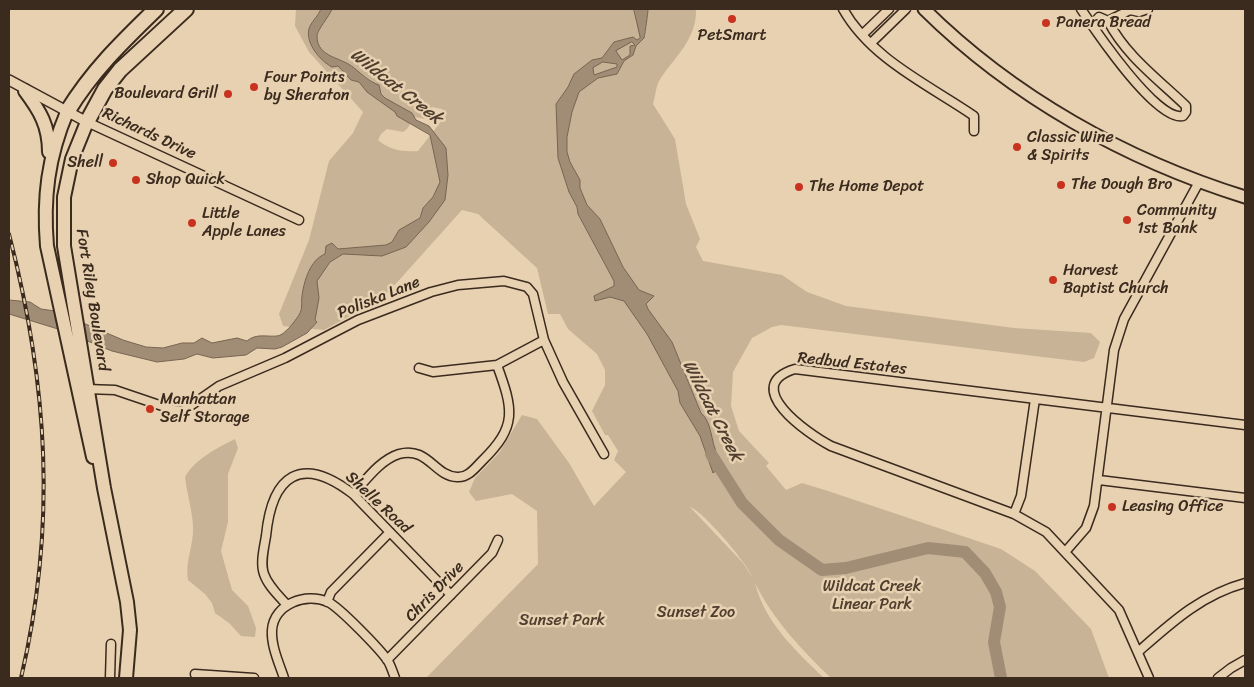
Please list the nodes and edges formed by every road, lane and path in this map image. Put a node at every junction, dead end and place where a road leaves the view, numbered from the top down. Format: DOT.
graph roads {
  1 [pos="156,9"];
  2 [pos="186,9"];
  3 [pos="843,9"];
  4 [pos="889,9"];
  5 [pos="906,9"];
  6 [pos="924,9"];
  7 [pos="1081,9"];
  8 [pos="1148,9"];
  9 [pos="1108,21"];
  10 [pos="1092,25"];
  11 [pos="863,34"];
  12 [pos="871,43"];
  13 [pos="9,80"];
  14 [pos="25,91"];
  15 [pos="68,112"];
  16 [pos="87,122"];
  17 [pos="974,131"];
  18 [pos="49,167"];
  19 [pos="1199,182"];
  20 [pos="1245,197"];
  21 [pos="299,220"];
  22 [pos="544,340"];
  23 [pos="497,365"];
  24 [pos="419,368"];
  25 [pos="83,389"];
  26 [pos="1035,399"];
  27 [pos="1107,407"];
  28 [pos="1245,425"];
  29 [pos="604,454"];
  30 [pos="1099,480"];
  31 [pos="353,494"];
  32 [pos="1245,498"];
  33 [pos="1014,514"];
  34 [pos="390,532"];
  35 [pos="498,540"];
  36 [pos="1066,551"];
  37 [pos="1245,583"];
  38 [pos="451,595"];
  39 [pos="327,602"];
  40 [pos="287,605"];
  41 [pos="111,644"];
  42 [pos="1138,652"];
  43 [pos="387,660"];
  44 [pos="1245,660"];
  45 [pos="195,673"];
  46 [pos="110,678"];
  47 [pos="126,678"];
  48 [pos="254,678"];
  49 [pos="284,678"];
  50 [pos="395,678"];
  51 [pos="1149,678"];
  52 [pos="1218,678"];
  1 -- 15 [label="highway, Fort Riley Boulevard"];
  2 -- 16 [label="highway, Fort Riley Boulevard"];
  3 -- 11 [label="street"];
  4 -- 11 [label="street"];
  5 -- 12 [label="street"];
  6 -- 19 [label="main road"];
  7 -- 10 [label="street"];
  8 -- 9 [label="street"];
  9 -- 10 [label="street"];
  9 -- 10 [label="street"];
  11 -- 12 [label="street"];
  12 -- 17 [label="street"];
  13 -- 14 [label="street, Richards Drive"];
  14 -- 15 [label="street, Richards Drive"];
  14 -- 18 [label="highway"];
  15 -- 16 [label="street, Richards Drive"];
  15 -- 18 [label="highway, Fort Riley Boulevard"];
  16 -- 21 [label="street, Richards Drive"];
  16 -- 25 [label="highway, Fort Riley Boulevard"];
  18 -- 25 [label="highway, Fort Riley Boulevard"];
  19 -- 20 [label="main road"];
  19 -- 27 [label="street"];
  22 -- 23 [label="street"];
  22 -- 25 [label="street, Poliska Lane"];
  22 -- 29 [label="street, Poliska Lane"];
  23 -- 24 [label="street"];
  23 -- 31 [label="street"];
  25 -- 47 [label="highway, Fort Riley Boulevard"];
  26 -- 27 [label="street, Redbud Estates"];
  26 -- 33 [label="street"];
  26 -- 33 [label="street, Redbud Estates"];
  27 -- 28 [label="street, Redbud Estates"];
  27 -- 30 [label="street"];
  30 -- 32 [label="street"];
  30 -- 36 [label="street"];
  31 -- 34 [label="street, Shelle Road"];
  31 -- 40 [label="street, Shelle Road"];
  33 -- 36 [label="street, Redbud Estates"];
  34 -- 38 [label="street, Shelle Road"];
  34 -- 39 [label="street"];
  35 -- 38 [label="street, Chris Drive"];
  36 -- 42 [label="street, Redbud Estates"];
  37 -- 42 [label="street"];
  38 -- 43 [label="street, Chris Drive"];
  39 -- 40 [label="street"];
  39 -- 43 [label="street"];
  40 -- 49 [label="street"];
  41 -- 46 [label="street"];
  42 -- 51 [label="street, Redbud Estates"];
  43 -- 50 [label="street"];
  44 -- 52 [label="street"];
  45 -- 48 [label="street"];
}
